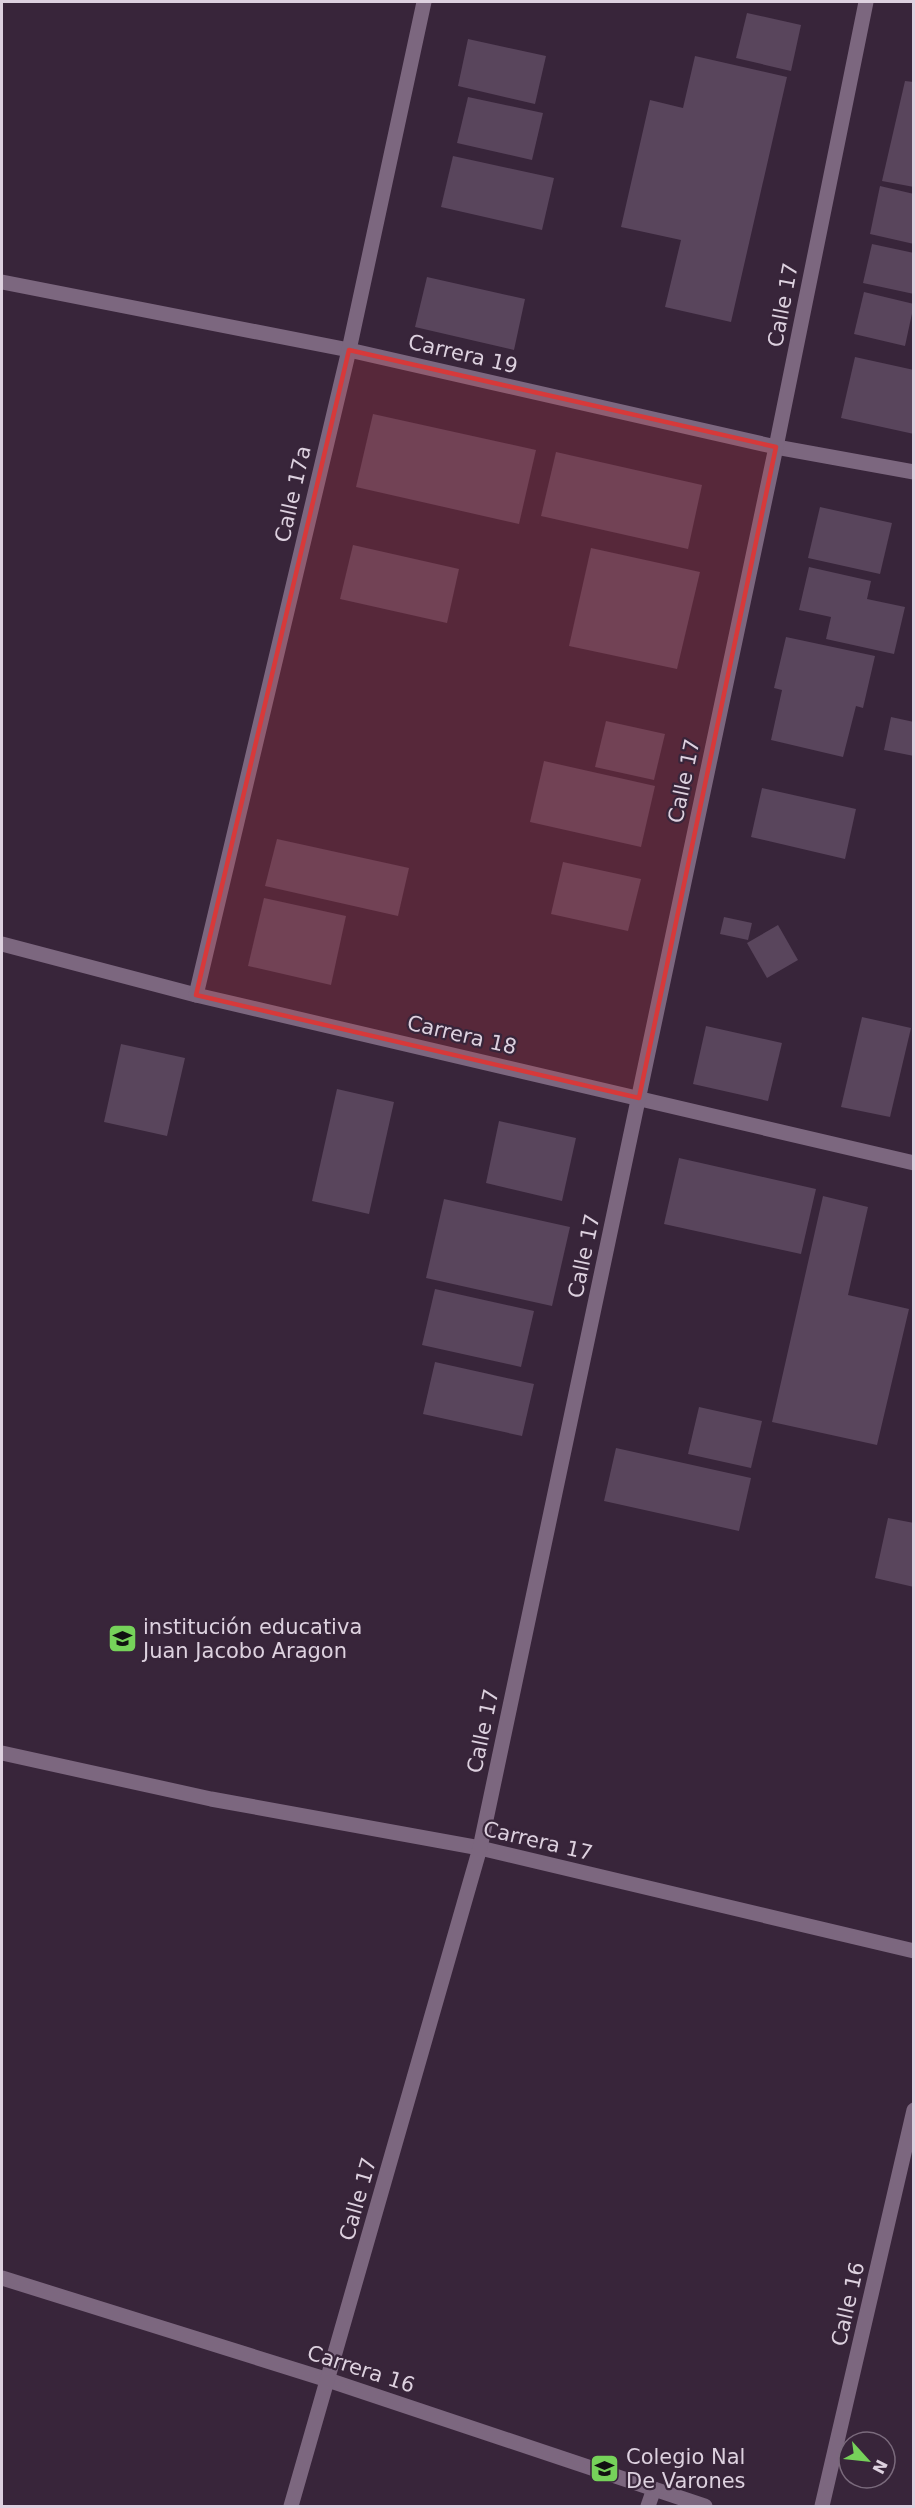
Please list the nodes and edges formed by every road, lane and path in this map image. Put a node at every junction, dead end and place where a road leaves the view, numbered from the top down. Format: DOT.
graph roads {
  1 [pos="424,2"];
  2 [pos="866,2"];
  3 [pos="2,282"];
  4 [pos="349,350"];
  5 [pos="776,447"];
  6 [pos="914,472"];
  7 [pos="2,944"];
  8 [pos="196,995"];
  9 [pos="639,1098"];
  10 [pos="914,1163"];
  11 [pos="2,1753"];
  12 [pos="480,1848"];
  13 [pos="914,1951"];
  14 [pos="914,2110"];
  15 [pos="2,2278"];
  16 [pos="328,2380"];
  17 [pos="654,2489"];
  18 [pos="291,2506"];
  19 [pos="648,2506"];
  20 [pos="705,2506"];
  21 [pos="822,2506"];
  1 -- 4 [label="street, Calle 17a"];
  2 -- 5 [label="street, Calle 17"];
  3 -- 4 [label="street, Carrera 19"];
  4 -- 5 [label="street, Carrera 19"];
  4 -- 8 [label="street, Calle 17a"];
  5 -- 6 [label="street, Carrera 19"];
  5 -- 9 [label="street, Calle 17"];
  7 -- 8 [label="street, Carrera 18"];
  8 -- 9 [label="street, Carrera 18"];
  9 -- 10 [label="street, Carrera 18"];
  9 -- 12 [label="street, Calle 17"];
  11 -- 12 [label="street, Carrera 17"];
  12 -- 13 [label="street, Carrera 17"];
  12 -- 16 [label="street, Calle 17"];
  14 -- 21 [label="street, Calle 16"];
  15 -- 16 [label="street, Carrera 16"];
  16 -- 17 [label="street, Carrera 16"];
  16 -- 18 [label="street, Calle 17"];
  17 -- 19 [label="street"];
  17 -- 20 [label="street, Carrera 16"];
}
